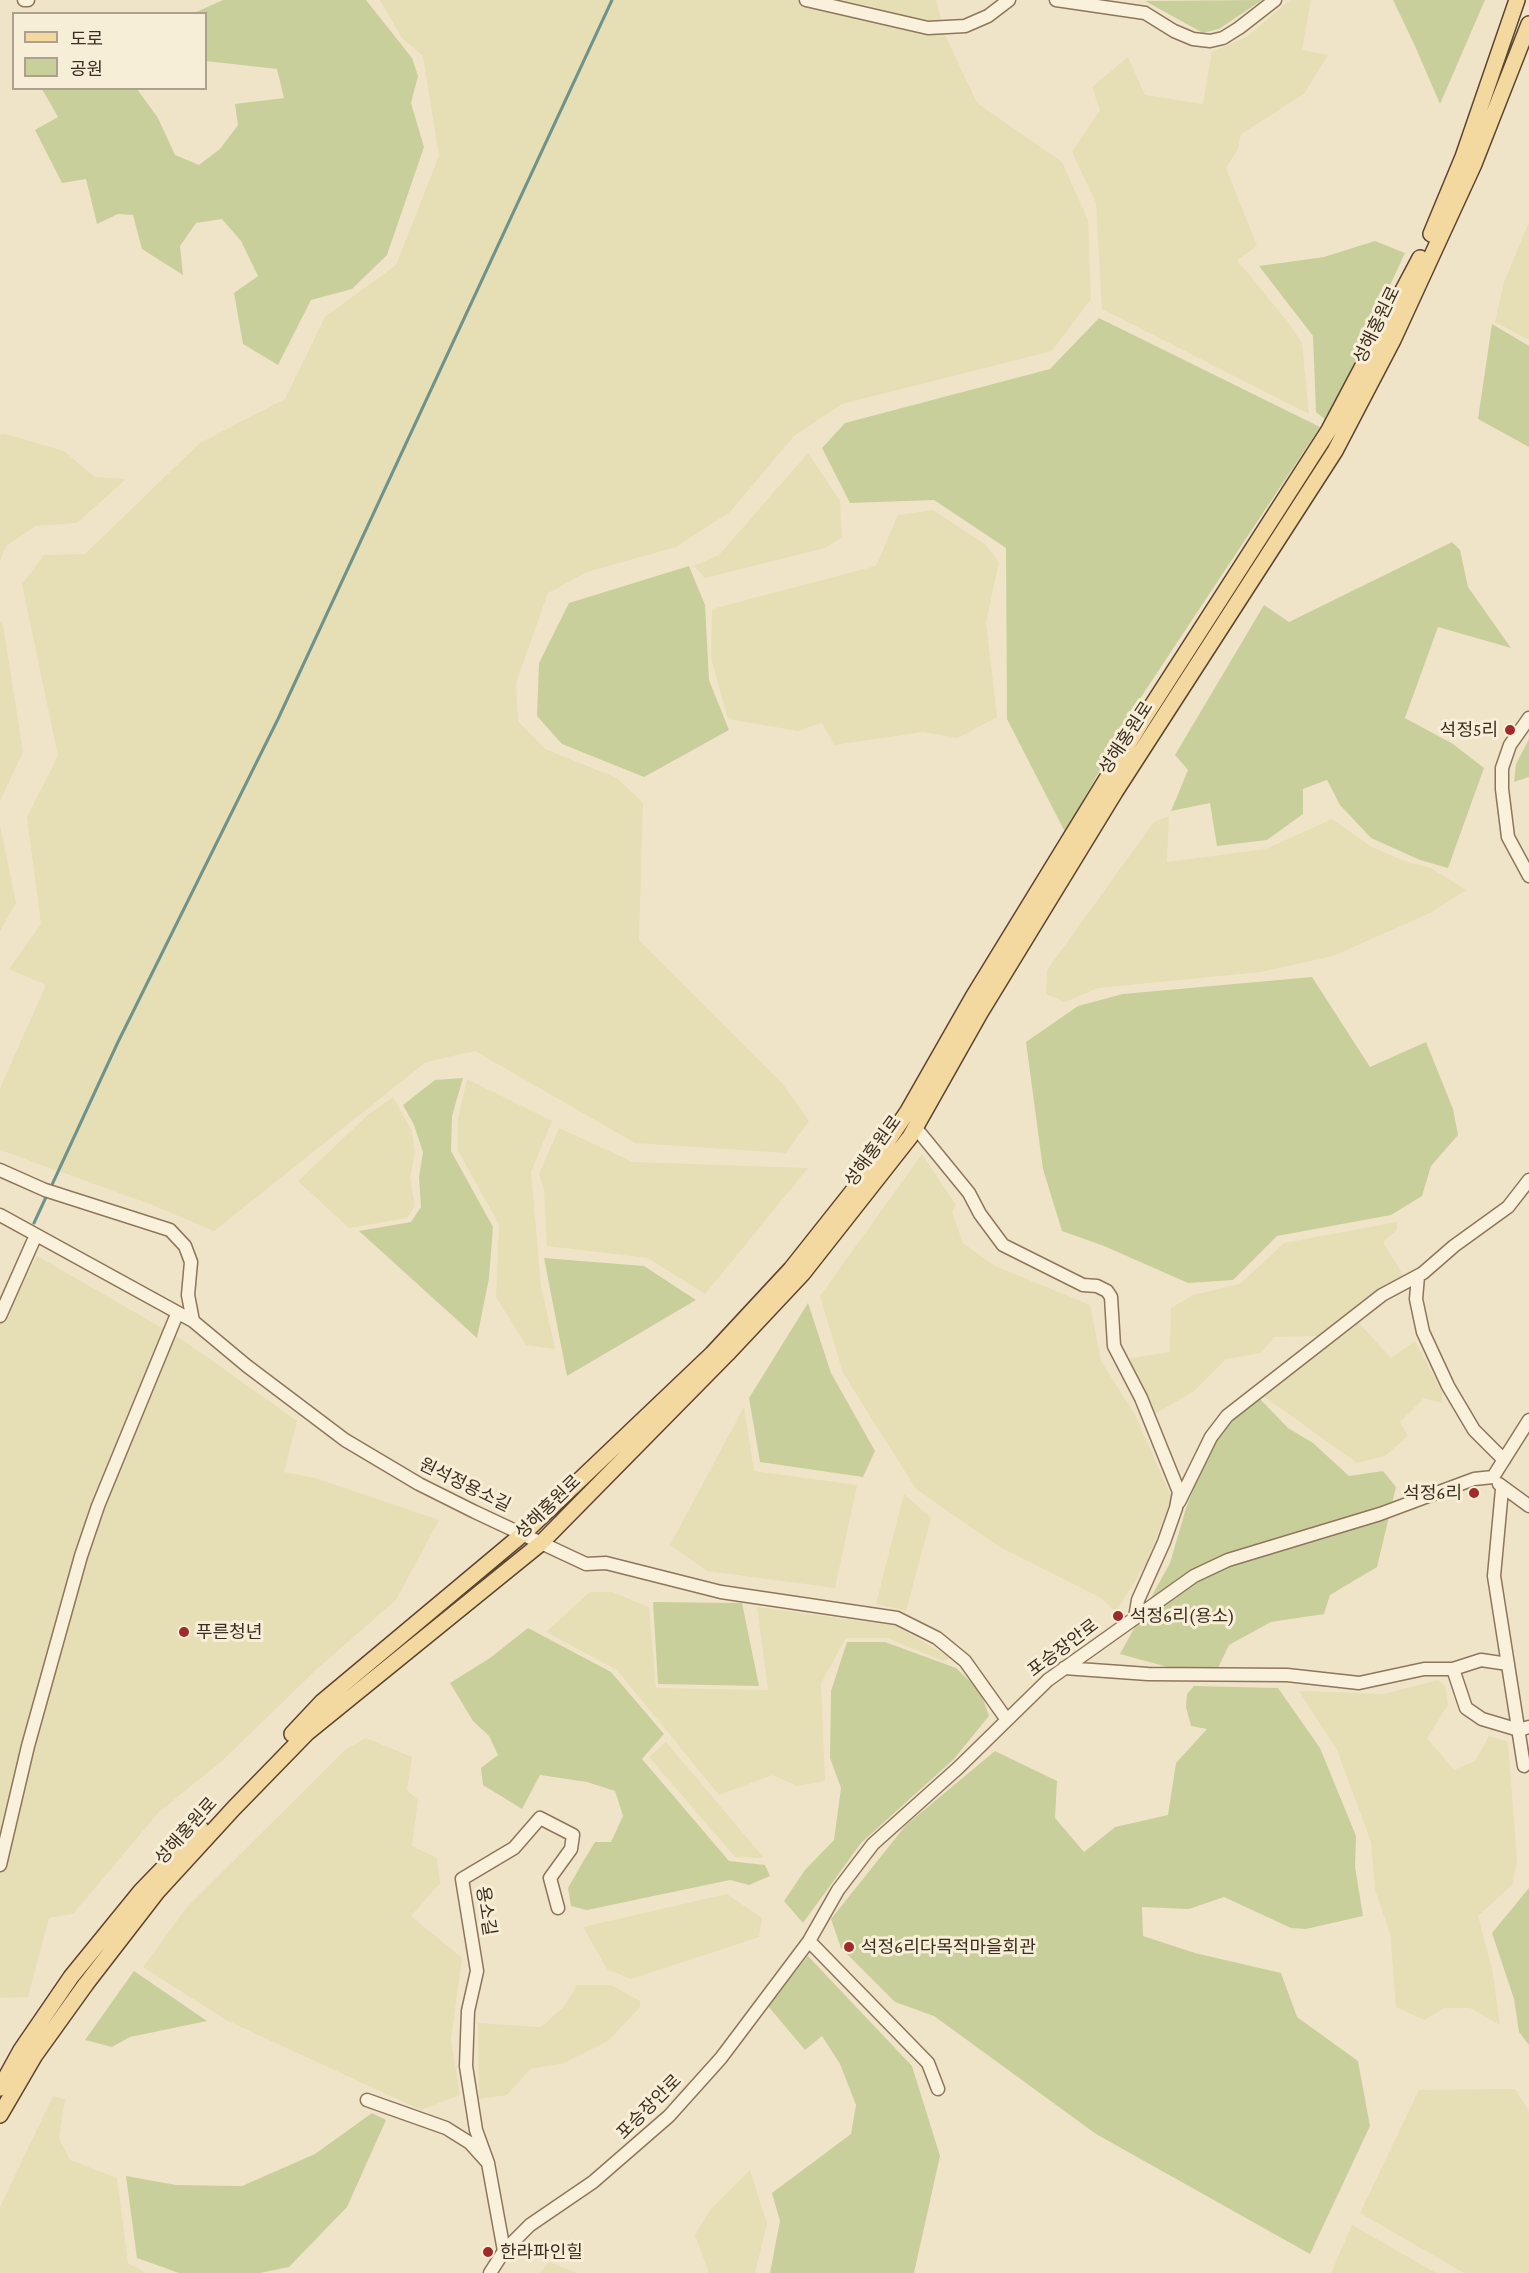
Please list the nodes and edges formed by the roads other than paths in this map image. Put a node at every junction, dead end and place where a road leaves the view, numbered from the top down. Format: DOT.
graph roads {
  1 [pos="806,0"];
  2 [pos="1008,0"];
  3 [pos="1056,0"];
  4 [pos="1275,0"];
  5 [pos="1517,0"];
  6 [pos="1529,24"];
  7 [pos="1529,718"];
  8 [pos="1529,876"];
  9 [pos="920,1133"];
  10 [pos="0,1170"];
  11 [pos="1529,1180"];
  12 [pos="0,1215"];
  13 [pos="36,1235"];
  14 [pos="1418,1276"];
  15 [pos="177,1314"];
  16 [pos="0,1316"];
  17 [pos="193,1321"];
  18 [pos="1529,1420"];
  19 [pos="1504,1460"];
  20 [pos="1493,1477"];
  21 [pos="1502,1489"];
  22 [pos="1529,1506"];
  23 [pos="1176,1508"];
  24 [pos="524,1533"];
  25 [pos="540,1544"];
  26 [pos="1135,1618"];
  27 [pos="1508,1664"];
  28 [pos="1064,1668"];
  29 [pos="1453,1669"];
  30 [pos="1007,1720"];
  31 [pos="1524,1729"];
  32 [pos="1524,1766"];
  33 [pos="0,1865"];
  34 [pos="558,1908"];
  35 [pos="809,1941"];
  36 [pos="0,2088"];
  37 [pos="938,2089"];
  38 [pos="367,2100"];
  39 [pos="0,2115"];
  40 [pos="488,2163"];
  41 [pos="504,2251"];
  42 [pos="490,2273"];
  1 -- 2 [label="street"];
  3 -- 4 [label="street"];
  5 -- 24 [label="main road, 성해홍원로"];
  6 -- 25 [label="main road, 성해홍원로"];
  7 -- 8 [label="street"];
  9 -- 23 [label="street"];
  10 -- 17 [label="street"];
  11 -- 14 [label="street"];
  12 -- 13 [label="street, 원석정용소길"];
  13 -- 15 [label="street, 원석정용소길"];
  13 -- 16 [label="street"];
  14 -- 19 [label="street"];
  14 -- 23 [label="street"];
  15 -- 17 [label="street, 원석정용소길"];
  15 -- 33 [label="street"];
  17 -- 24 [label="street, 원석정용소길"];
  18 -- 19 [label="street"];
  19 -- 20 [label="street"];
  20 -- 21 [label="street"];
  20 -- 26 [label="street, 포승장안로"];
  21 -- 22 [label="street"];
  21 -- 27 [label="street"];
  23 -- 26 [label="street"];
  24 -- 25 [label="street, 원석정용소길"];
  24 -- 36 [label="main road, 성해홍원로"];
  25 -- 30 [label="street, 원석정용소길"];
  25 -- 39 [label="main road, 성해홍원로"];
  26 -- 28 [label="street, 포승장안로"];
  27 -- 29 [label="street"];
  27 -- 31 [label="street"];
  28 -- 29 [label="street"];
  28 -- 30 [label="street, 포승장안로"];
  29 -- 31 [label="street"];
  30 -- 35 [label="street, 포승장안로"];
  31 -- 32 [label="street"];
  34 -- 40 [label="street, 용소길"];
  35 -- 37 [label="street"];
  35 -- 41 [label="street, 포승장안로"];
  38 -- 40 [label="street"];
  40 -- 41 [label="street, 용소길"];
  41 -- 42 [label="street, 포승장안로"];
}
